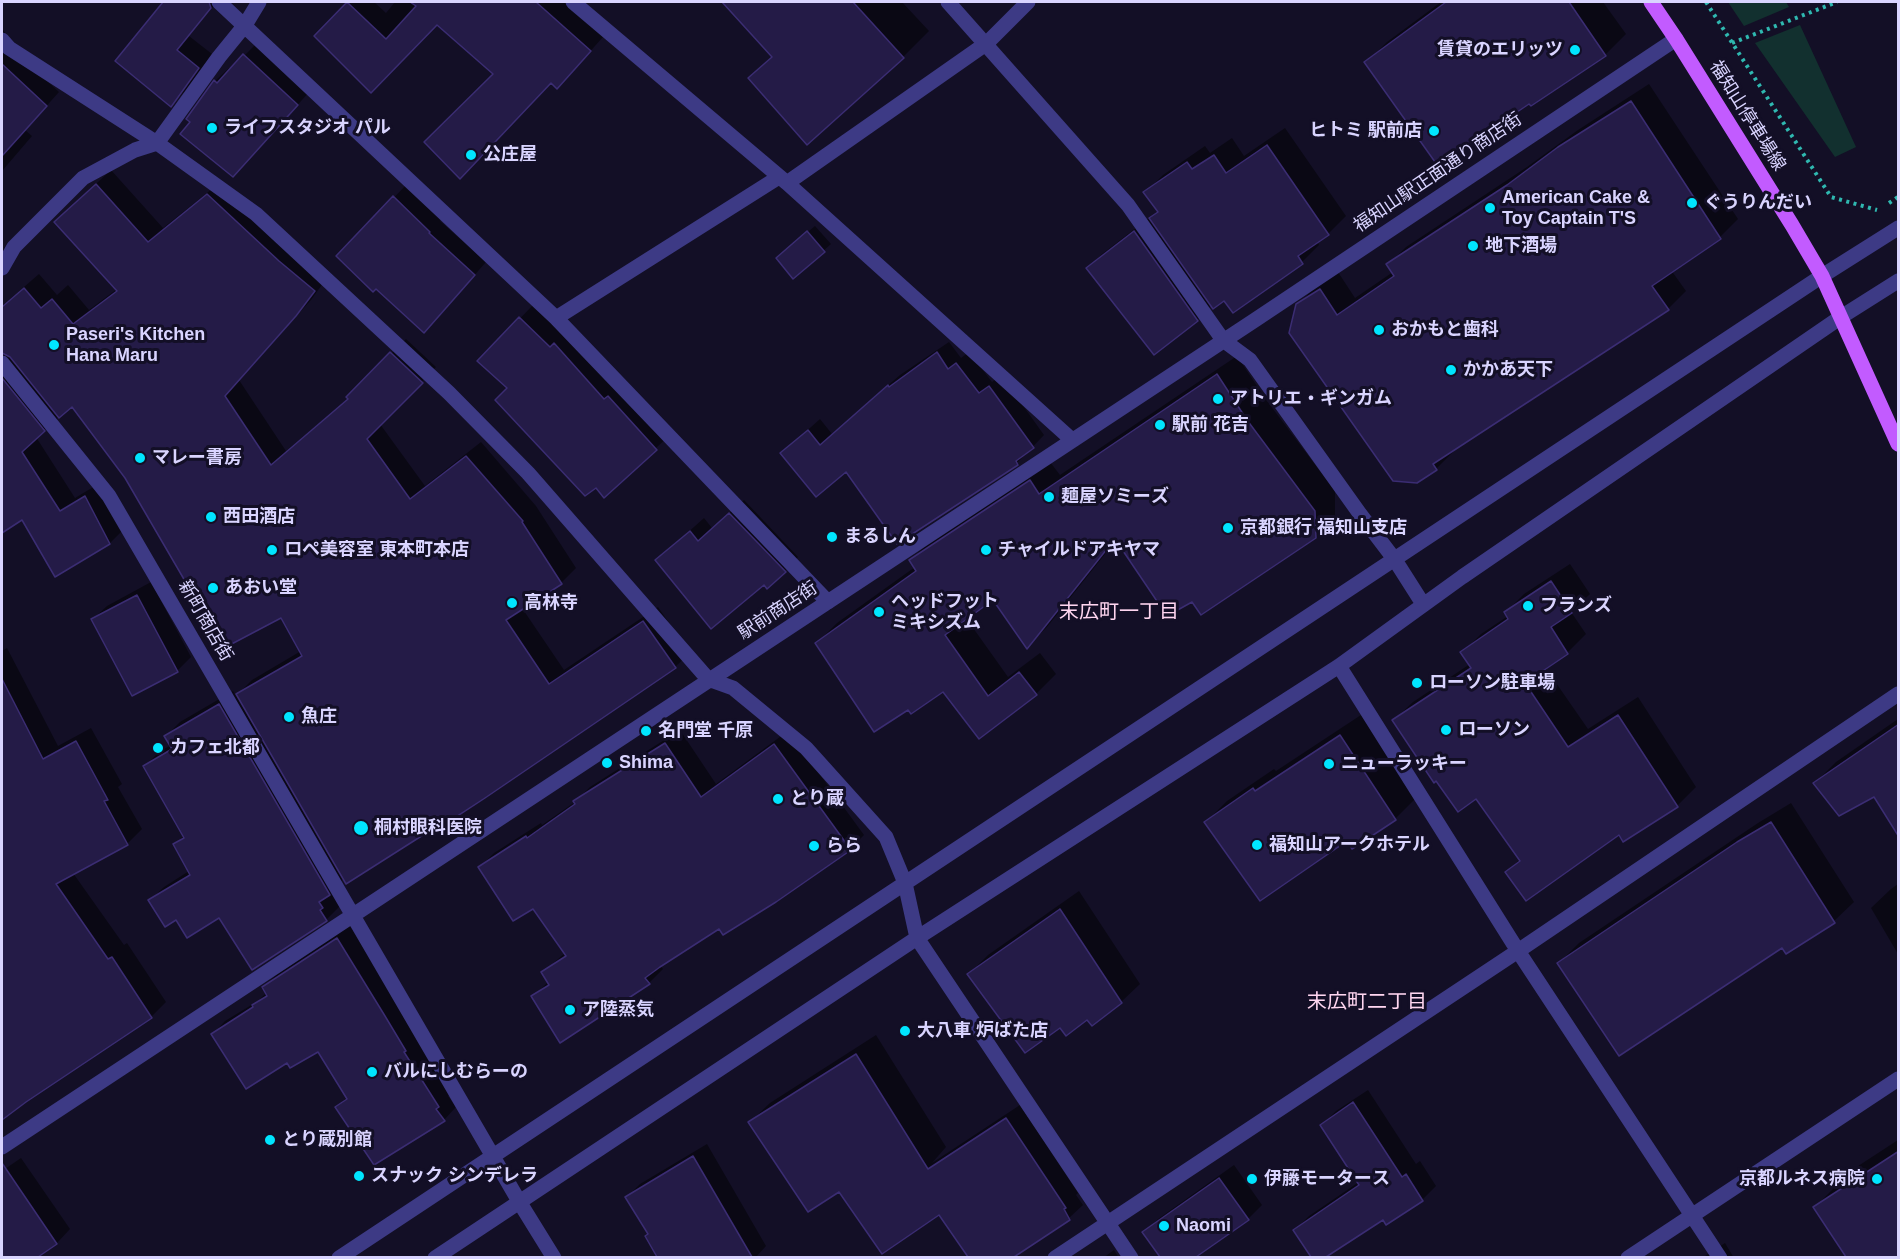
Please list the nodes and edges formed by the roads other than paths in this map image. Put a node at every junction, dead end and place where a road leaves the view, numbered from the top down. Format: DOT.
graph roads {
  1 [pos="219,2"];
  2 [pos="259,2"];
  3 [pos="573,2"];
  4 [pos="948,2"];
  5 [pos="1028,2"];
  6 [pos="1651,2"];
  7 [pos="245,26"];
  8 [pos="1676,39"];
  9 [pos="2,40"];
  10 [pos="987,43"];
  11 [pos="157,143"];
  12 [pos="783,180"];
  13 [pos="1899,228"];
  14 [pos="2,268"];
  15 [pos="1822,276"];
  16 [pos="1899,281"];
  17 [pos="1841,317"];
  18 [pos="556,318"];
  19 [pos="1223,340"];
  20 [pos="2,363"];
  21 [pos="1071,439"];
  22 [pos="1899,444"];
  23 [pos="1395,560"];
  24 [pos="828,602"];
  25 [pos="1423,604"];
  26 [pos="1339,666"];
  27 [pos="708,679"];
  28 [pos="1899,694"];
  29 [pos="905,883"];
  30 [pos="354,914"];
  31 [pos="917,938"];
  32 [pos="1518,951"];
  33 [pos="1899,1079"];
  34 [pos="2,1147"];
  35 [pos="494,1156"];
  36 [pos="520,1203"];
  37 [pos="1692,1215"];
  38 [pos="1108,1221"];
  39 [pos="339,1257"];
  40 [pos="435,1257"];
  41 [pos="555,1257"];
  42 [pos="1055,1257"];
  43 [pos="1131,1257"];
  44 [pos="1628,1257"];
  45 [pos="1720,1257"];
  1 -- 7 [label="street"];
  2 -- 7 [label="street"];
  3 -- 12 [label="street"];
  4 -- 10 [label="street"];
  5 -- 10 [label="street"];
  6 -- 8 [label="main road, 福知山停車場線"];
  7 -- 11 [label="street"];
  7 -- 18 [label="street"];
  8 -- 15 [label="main road, 福知山停車場線"];
  8 -- 19 [label="street, 福知山駅正面通り商店街"];
  9 -- 11 [label="street"];
  10 -- 12 [label="street"];
  10 -- 19 [label="street"];
  11 -- 14 [label="street"];
  11 -- 27 [label="street"];
  12 -- 18 [label="street"];
  12 -- 21 [label="street"];
  13 -- 15 [label="street"];
  15 -- 17 [label="main road, 福知山停車場線"];
  15 -- 23 [label="street"];
  16 -- 17 [label="street"];
  17 -- 22 [label="main road, 福知山停車場線"];
  17 -- 25 [label="street"];
  18 -- 24 [label="street"];
  19 -- 21 [label="street, 駅前商店街"];
  19 -- 23 [label="street"];
  20 -- 30 [label="street, 新町商店街"];
  21 -- 24 [label="street, 駅前商店街"];
  23 -- 25 [label="street"];
  23 -- 29 [label="street"];
  24 -- 27 [label="street, 駅前商店街"];
  25 -- 26 [label="street"];
  26 -- 31 [label="street"];
  26 -- 32 [label="street"];
  27 -- 29 [label="street"];
  27 -- 30 [label="street, 駅前商店街"];
  28 -- 32 [label="street"];
  29 -- 31 [label="street"];
  29 -- 35 [label="street"];
  30 -- 34 [label="street, 駅前商店街"];
  30 -- 35 [label="street, 新町商店街"];
  31 -- 36 [label="street"];
  31 -- 38 [label="street"];
  32 -- 37 [label="street"];
  32 -- 38 [label="street"];
  33 -- 37 [label="street"];
  35 -- 36 [label="street, 新町商店街"];
  35 -- 39 [label="street"];
  36 -- 40 [label="street"];
  36 -- 41 [label="street, 新町商店街"];
  37 -- 44 [label="street"];
  37 -- 45 [label="street"];
  38 -- 42 [label="street"];
  38 -- 43 [label="street"];
}
